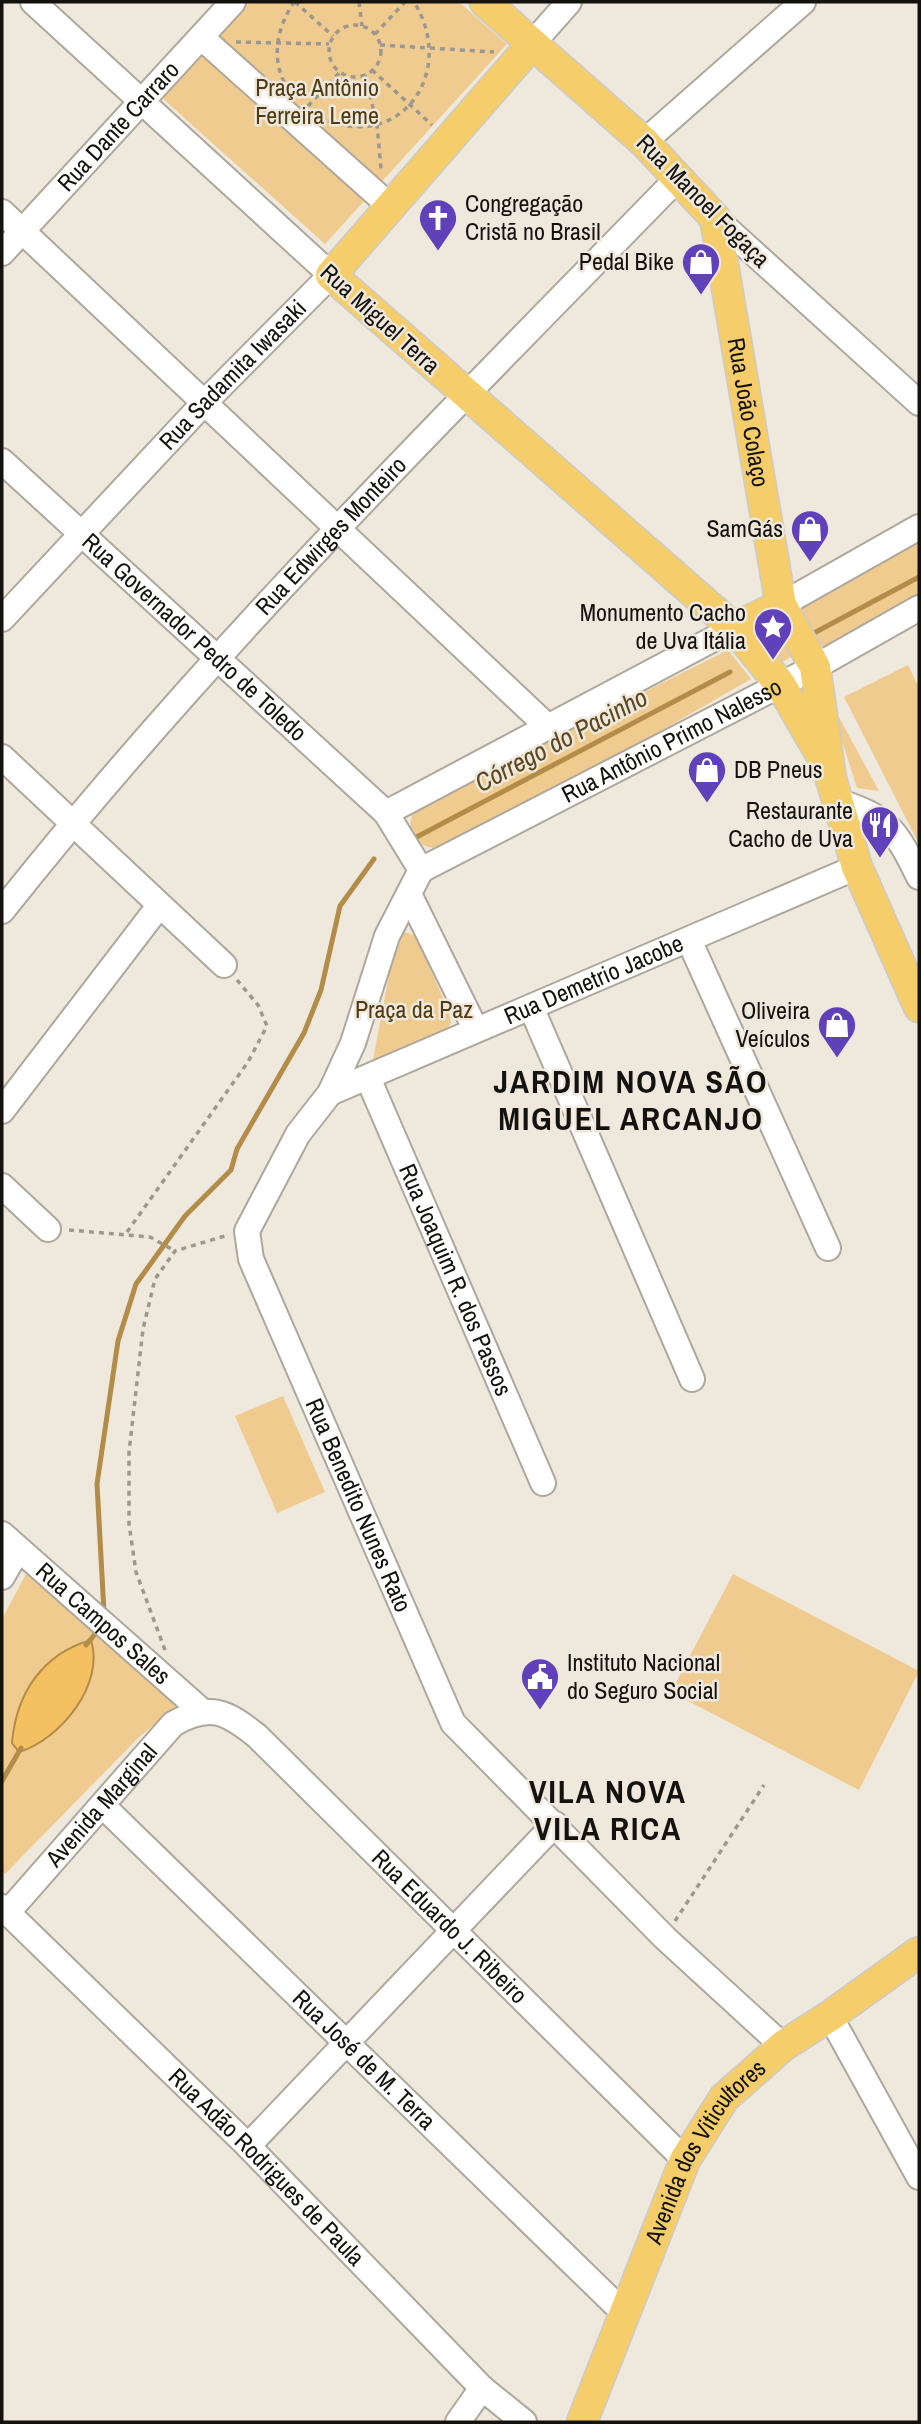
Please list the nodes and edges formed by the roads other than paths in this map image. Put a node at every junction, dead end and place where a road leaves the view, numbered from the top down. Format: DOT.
graph roads {
  1 [pos="33,2"];
  2 [pos="233,2"];
  3 [pos="485,2"];
  4 [pos="569,2"];
  5 [pos="803,2"];
  6 [pos="204,40"];
  7 [pos="529,49"];
  8 [pos="143,100"];
  9 [pos="644,142"];
  10 [pos="679,177"];
  11 [pos="388,204"];
  12 [pos="2,212"];
  13 [pos="715,218"];
  14 [pos="22,230"];
  15 [pos="2,253"];
  16 [pos="331,275"];
  17 [pos="465,396"];
  18 [pos="204,403"];
  19 [pos="919,403"];
  20 [pos="2,461"];
  21 [pos="919,527"];
  22 [pos="339,528"];
  23 [pos="81,534"];
  24 [pos="919,608"];
  25 [pos="784,611"];
  26 [pos="2,619"];
  27 [pos="739,634"];
  28 [pos="216,657"];
  29 [pos="812,662"];
  30 [pos="775,678"];
  31 [pos="548,727"];
  32 [pos="2,757"];
  33 [pos="834,790"];
  34 [pos="392,822"];
  35 [pos="70,824"];
  36 [pos="416,862"];
  37 [pos="857,867"];
  38 [pos="919,877"];
  39 [pos="409,894"];
  40 [pos="159,906"];
  41 [pos="2,911"];
  42 [pos="689,940"];
  43 [pos="224,965"];
  44 [pos="530,1007"];
  45 [pos="919,1007"];
  46 [pos="475,1028"];
  47 [pos="368,1078"];
  48 [pos="330,1093"];
  49 [pos="2,1111"];
  50 [pos="2,1186"];
  51 [pos="48,1229"];
  52 [pos="828,1248"];
  53 [pos="691,1379"];
  54 [pos="543,1483"];
  55 [pos="10,1541"];
  56 [pos="2,1577"];
  57 [pos="203,1712"];
  58 [pos="103,1806"];
  59 [pos="555,1824"];
  60 [pos="5,1909"];
  61 [pos="453,1932"];
  62 [pos="919,1952"];
  63 [pos="831,2016"];
  64 [pos="346,2043"];
  65 [pos="783,2046"];
  66 [pos="248,2146"];
  67 [pos="685,2160"];
  68 [pos="919,2177"];
  69 [pos="624,2313"];
  70 [pos="482,2388"];
  71 [pos="458,2422"];
  72 [pos="524,2422"];
  73 [pos="582,2422"];
  1 -- 8 [label="street, Rua Miguel Terra"];
  2 -- 6 [label="street, Rua Dante Carraro"];
  3 -- 7 [label="main road, Rua Manoel Fogaça"];
  4 -- 7 [label="street, Rua Sadamita Iwasaki"];
  5 -- 9 [label="street"];
  6 -- 8 [label="street, Rua Dante Carraro"];
  6 -- 11 [label="street"];
  7 -- 9 [label="main road, Rua Manoel Fogaça"];
  7 -- 11 [label="main road, Rua Sadamita Iwasaki"];
  8 -- 14 [label="street, Rua Dante Carraro"];
  8 -- 16 [label="street, Rua Miguel Terra"];
  9 -- 10 [label="main road, Rua Manoel Fogaça"];
  10 -- 13 [label="main road, Rua Manoel Fogaça"];
  10 -- 17 [label="street, Rua Edwirges Monteiro"];
  11 -- 16 [label="main road, Rua Sadamita Iwasaki"];
  12 -- 14 [label="street"];
  13 -- 19 [label="street, Rua Manoel Fogaça"];
  13 -- 25 [label="main road, Rua João Colaço"];
  14 -- 15 [label="street, Rua Dante Carraro"];
  14 -- 18 [label="street"];
  16 -- 17 [label="main road, Rua Miguel Terra"];
  16 -- 18 [label="street, Rua Sadamita Iwasaki"];
  17 -- 22 [label="street, Rua Edwirges Monteiro"];
  17 -- 27 [label="main road, Rua Miguel Terra"];
  18 -- 22 [label="street"];
  18 -- 23 [label="street, Rua Sadamita Iwasaki"];
  20 -- 23 [label="street, Rua Governador Pedro de Toledo"];
  21 -- 25 [label="street"];
  22 -- 28 [label="street, Rua Edwirges Monteiro"];
  22 -- 31 [label="street"];
  23 -- 26 [label="street, Rua Sadamita Iwasaki"];
  23 -- 28 [label="street, Rua Governador Pedro de Toledo"];
  24 -- 29 [label="street, Rua Antônio Primo Nalesso"];
  25 -- 27 [label="main road"];
  25 -- 29 [label="main road, Rua João Colaço"];
  27 -- 30 [label="main road, Rua Miguel Terra"];
  27 -- 31 [label="street"];
  28 -- 34 [label="street, Rua Governador Pedro de Toledo"];
  28 -- 35 [label="street, Rua Edwirges Monteiro"];
  29 -- 30 [label="street, Rua Antônio Primo Nalesso"];
  29 -- 33 [label="main road"];
  30 -- 33 [label="main road, Rua Miguel Terra"];
  30 -- 36 [label="street, Rua Antônio Primo Nalesso"];
  31 -- 34 [label="street"];
  32 -- 35 [label="street"];
  33 -- 37 [label="main road"];
  33 -- 38 [label="street"];
  34 -- 36 [label="street, Rua Governador Pedro de Toledo"];
  35 -- 40 [label="street"];
  35 -- 41 [label="street, Rua Edwirges Monteiro"];
  36 -- 39 [label="street"];
  37 -- 42 [label="street, Rua Demetrio Jacobe"];
  37 -- 45 [label="main road"];
  39 -- 46 [label="street"];
  39 -- 48 [label="street"];
  40 -- 43 [label="street"];
  40 -- 49 [label="street"];
  42 -- 44 [label="street, Rua Demetrio Jacobe"];
  42 -- 52 [label="street"];
  44 -- 46 [label="street, Rua Demetrio Jacobe"];
  44 -- 53 [label="street"];
  46 -- 47 [label="street, Rua Demetrio Jacobe"];
  47 -- 48 [label="street, Rua Demetrio Jacobe"];
  47 -- 54 [label="street, Rua Joaquim R. dos Passos"];
  48 -- 59 [label="street, Rua Benedito Nunes Rato"];
  50 -- 51 [label="street"];
  55 -- 56 [label="street"];
  55 -- 57 [label="street, Rua Campos Sales"];
  57 -- 58 [label="street, Avenida Marginal"];
  57 -- 61 [label="street, Rua Eduardo J. Ribeiro"];
  58 -- 60 [label="street, Avenida Marginal"];
  58 -- 64 [label="street, Rua José de M. Terra"];
  59 -- 61 [label="street"];
  59 -- 65 [label="street, Rua Benedito Nunes Rato"];
  60 -- 66 [label="street, Rua Adão Rodrigues de Paula"];
  61 -- 64 [label="street"];
  61 -- 67 [label="street, Rua Eduardo J. Ribeiro"];
  62 -- 63 [label="main road, Avenida dos Viticultores"];
  63 -- 65 [label="main road, Avenida dos Viticultores"];
  63 -- 68 [label="street"];
  64 -- 66 [label="street"];
  64 -- 69 [label="street, Rua José de M. Terra"];
  65 -- 67 [label="main road, Avenida dos Viticultores"];
  66 -- 70 [label="street, Rua Adão Rodrigues de Paula"];
  67 -- 69 [label="main road, Avenida dos Viticultores"];
  69 -- 73 [label="main road, Avenida dos Viticultores"];
  70 -- 71 [label="street"];
  70 -- 72 [label="street, Rua Adão Rodrigues de Paula"];
}
